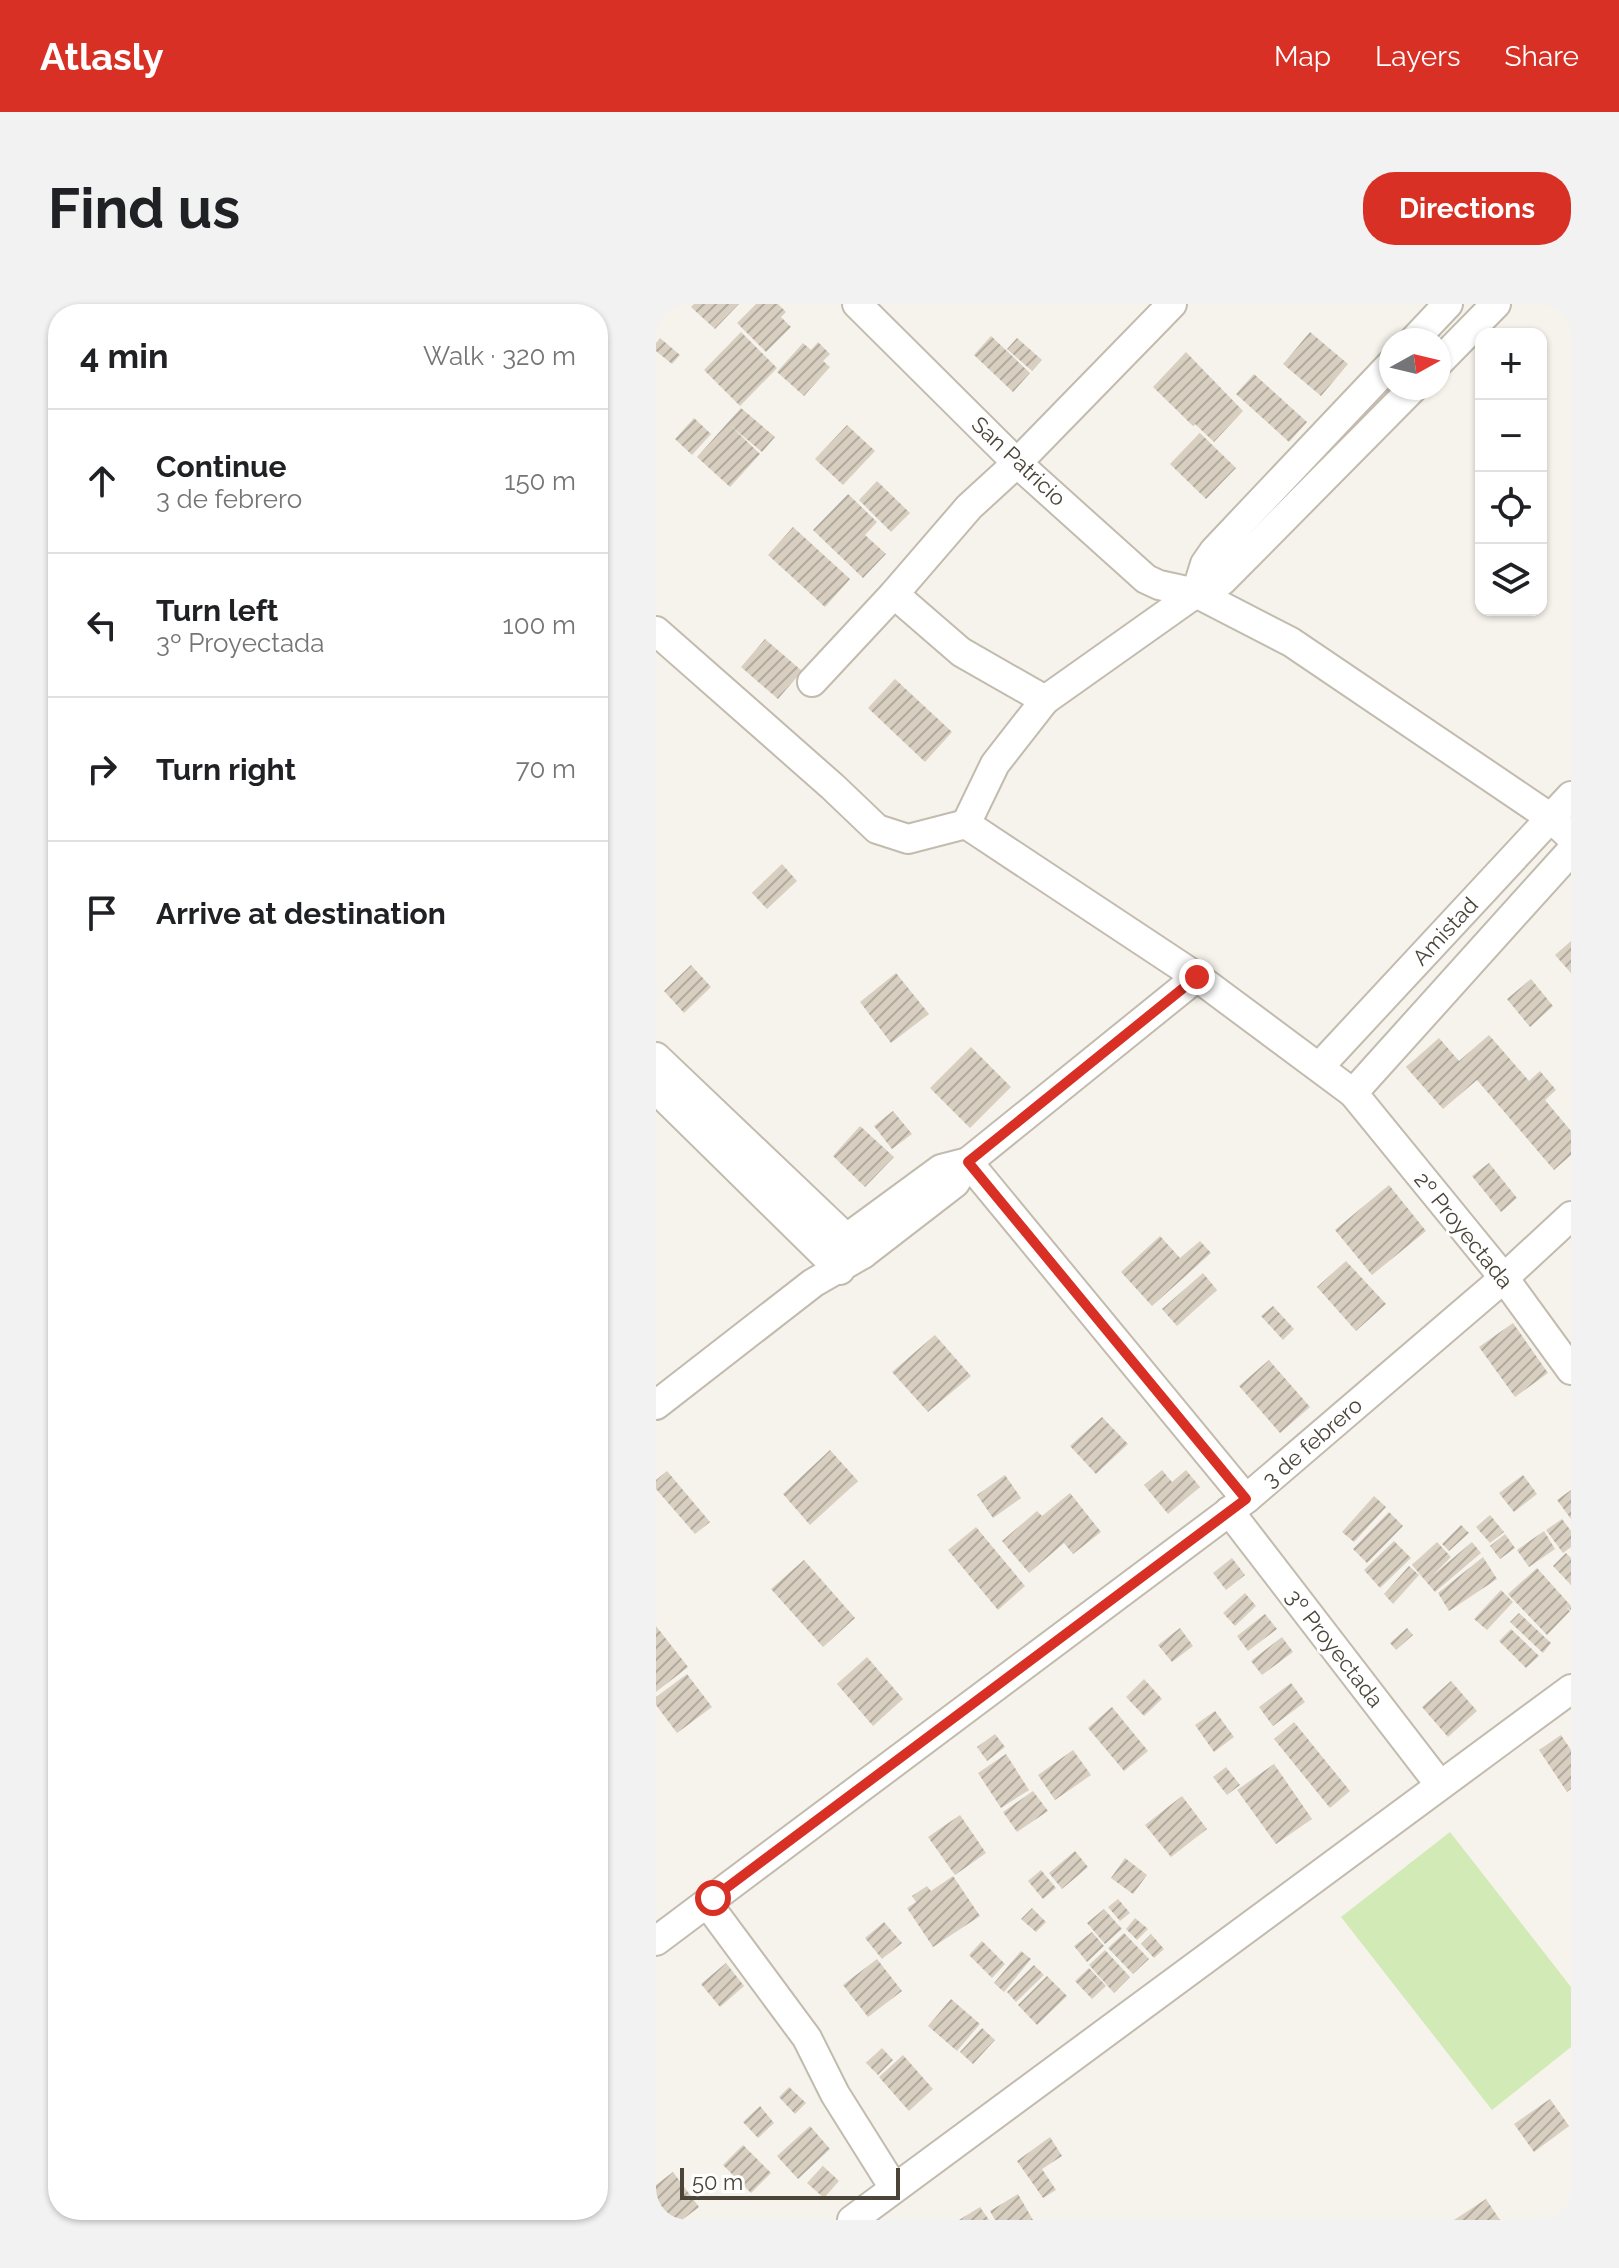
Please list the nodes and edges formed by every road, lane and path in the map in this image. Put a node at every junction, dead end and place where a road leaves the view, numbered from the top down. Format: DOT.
graph roads {
  1 [pos="857,304"];
  2 [pos="1172,304"];
  3 [pos="1448,304"];
  4 [pos="1496,304"];
  5 [pos="1425,328"];
  6 [pos="1451,350"];
  7 [pos="1379,377"];
  8 [pos="1401,400"];
  9 [pos="1017,463"];
  10 [pos="1196,593"];
  11 [pos="894,594"];
  12 [pos="656,631"];
  13 [pos="812,682"];
  14 [pos="1045,700"];
  15 [pos="1571,796"];
  16 [pos="966,824"];
  17 [pos="1561,828"];
  18 [pos="1571,851"];
  19 [pos="1197,977"];
  20 [pos="656,1057"];
  21 [pos="1319,1067"];
  22 [pos="656,1089"];
  23 [pos="1353,1093"];
  24 [pos="968,1162"];
  25 [pos="1571,1216"];
  26 [pos="843,1254"];
  27 [pos="1504,1278"];
  28 [pos="1571,1370"];
  29 [pos="656,1405"];
  30 [pos="1238,1505"];
  31 [pos="1571,1689"];
  32 [pos="1440,1785"];
  33 [pos="707,1903"];
  34 [pos="656,1941"];
  35 [pos="894,2188"];
  36 [pos="865,2216"];
  1 -- 9 [label="street, San Patricio"];
  2 -- 9 [label="street"];
  3 -- 5 [label="street"];
  4 -- 6 [label="street"];
  7 -- 10 [label="street"];
  8 -- 10 [label="street"];
  9 -- 10 [label="street, San Patricio"];
  9 -- 11 [label="street"];
  10 -- 14 [label="street"];
  10 -- 17 [label="street, San Patricio"];
  11 -- 13 [label="street"];
  11 -- 14 [label="street"];
  12 -- 16 [label="street"];
  14 -- 16 [label="street"];
  15 -- 17 [label="street, Amistad"];
  16 -- 19 [label="street, 2º Proyectada"];
  17 -- 21 [label="street, Amistad"];
  18 -- 23 [label="street, Amistad"];
  19 -- 21 [label="street, 2º Proyectada"];
  19 -- 24 [label="street"];
  20 -- 26 [label="street"];
  21 -- 23 [label="street, 2º Proyectada"];
  22 -- 26 [label="street"];
  23 -- 27 [label="street, 2º Proyectada"];
  24 -- 26 [label="street"];
  24 -- 30 [label="street, 3º Proyectada"];
  25 -- 27 [label="street, 3 de febrero"];
  26 -- 29 [label="street"];
  27 -- 28 [label="street, 2º Proyectada"];
  27 -- 30 [label="street, 3 de febrero"];
  30 -- 32 [label="street, 3º Proyectada"];
  30 -- 33 [label="street, 3 de febrero"];
  31 -- 32 [label="street"];
  32 -- 35 [label="street"];
  33 -- 34 [label="street, 3 de febrero"];
  33 -- 35 [label="street"];
  35 -- 36 [label="street"];
}
